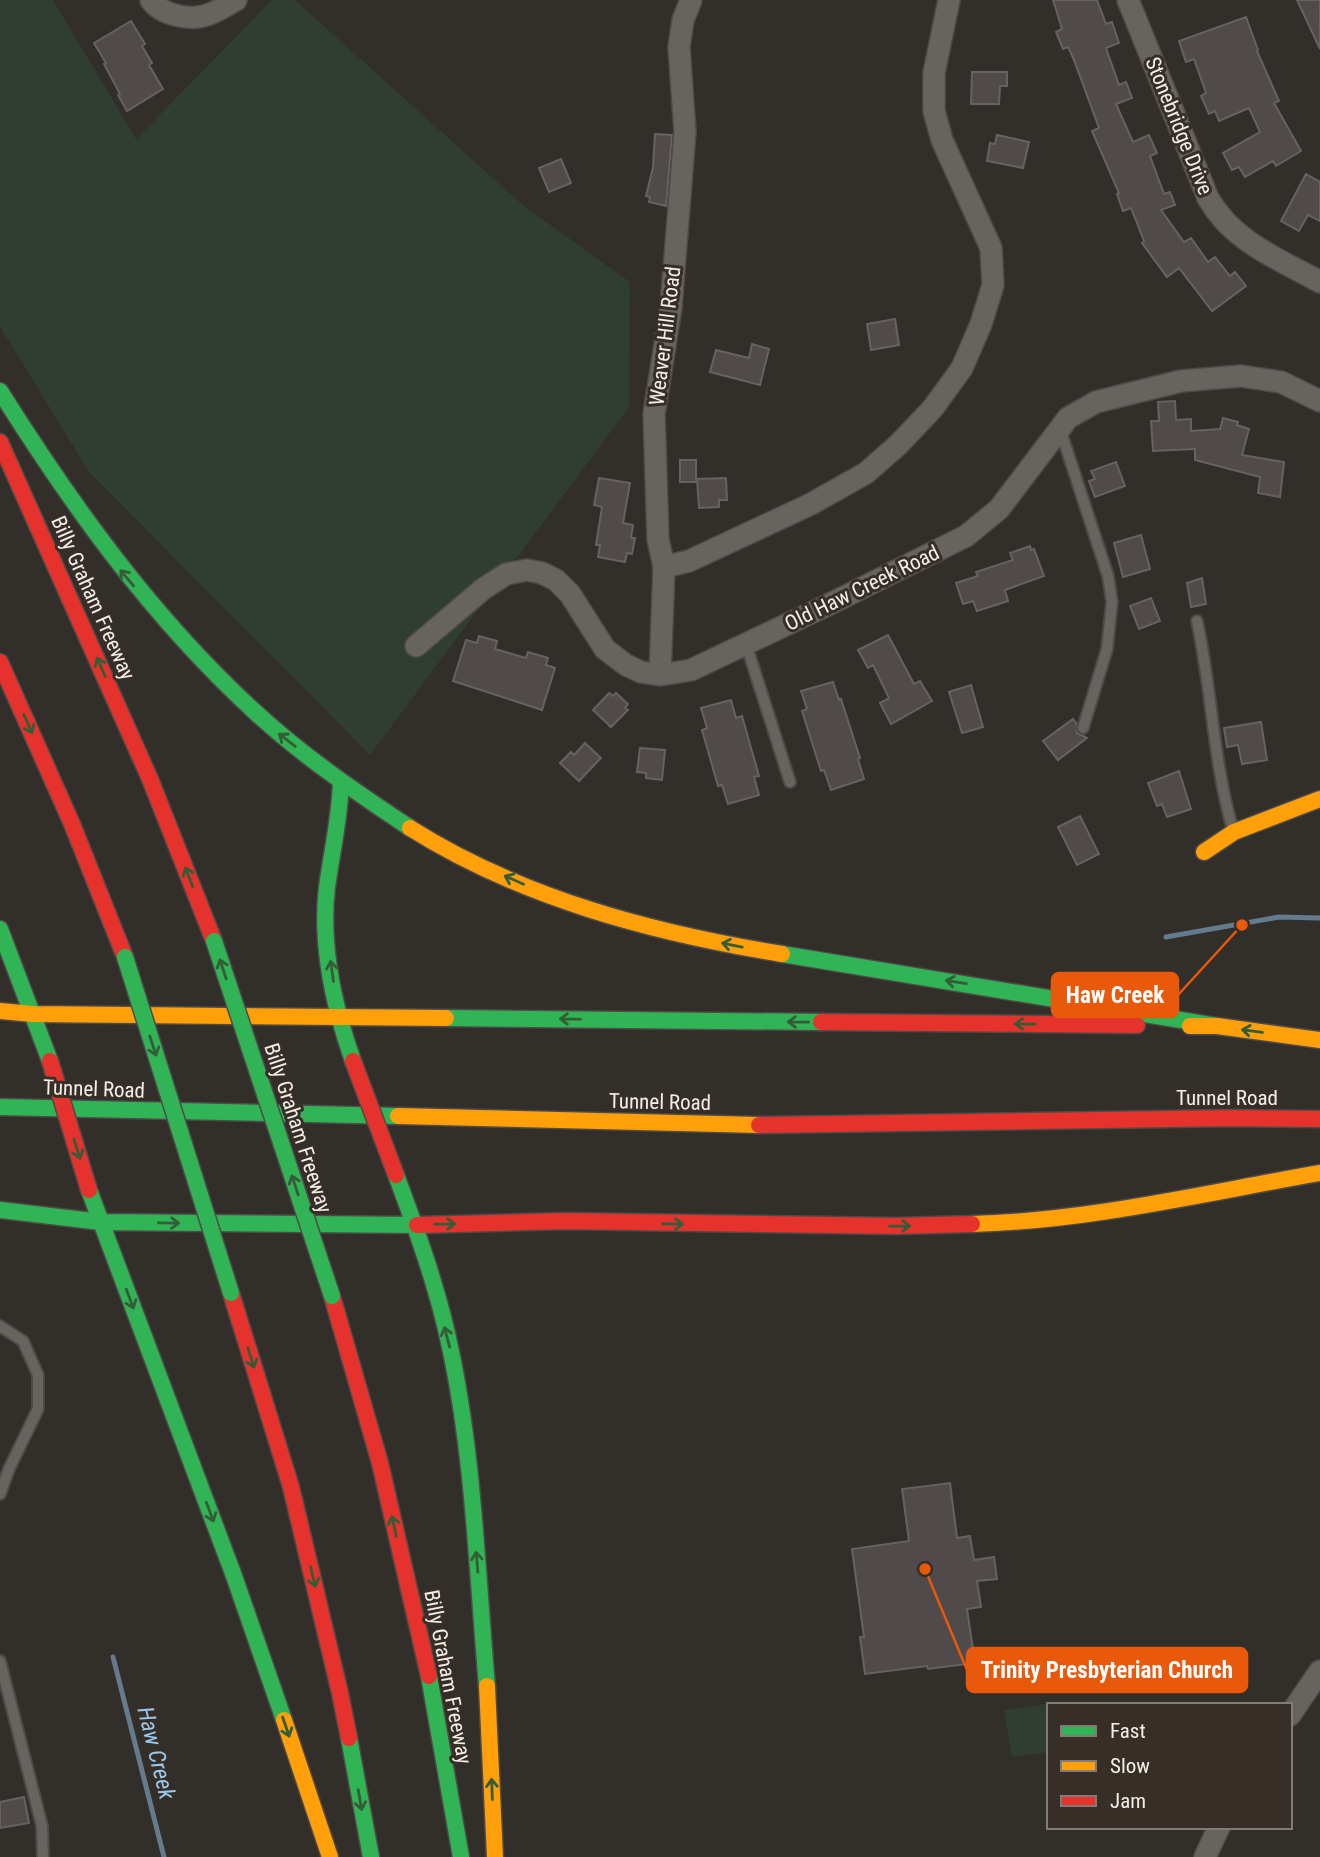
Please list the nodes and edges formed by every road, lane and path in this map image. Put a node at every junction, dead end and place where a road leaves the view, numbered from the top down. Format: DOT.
graph roads {
  1 [pos="151,0"];
  2 [pos="236,0"];
  3 [pos="691,0"];
  4 [pos="949,0"];
  5 [pos="1128,0"];
  6 [pos="1320,282"];
  7 [pos="0,391"];
  8 [pos="1319,399"];
  9 [pos="1060,429"];
  10 [pos="0,442"];
  11 [pos="664,567"];
  12 [pos="1197,621"];
  13 [pos="746,644"];
  14 [pos="416,646"];
  15 [pos="0,662"];
  16 [pos="660,675"];
  17 [pos="1083,728"];
  18 [pos="341,781"];
  19 [pos="790,782"];
  20 [pos="1320,799"];
  21 [pos="1234,832"];
  22 [pos="1204,852"];
  23 [pos="2,937"];
  24 [pos="0,965"];
  25 [pos="0,1012"];
  26 [pos="33,1014"];
  27 [pos="338,1017"];
  28 [pos="1217,1026"];
  29 [pos="1320,1040"];
  30 [pos="0,1107"];
  31 [pos="1320,1119"];
  32 [pos="1320,1173"];
  33 [pos="0,1210"];
  34 [pos="101,1222"];
  35 [pos="415,1225"];
  36 [pos="0,1326"];
  37 [pos="0,1494"];
  38 [pos="0,1661"];
  39 [pos="1320,1671"];
  40 [pos="1292,1712"];
  41 [pos="1218,1829"];
  42 [pos="43,1857"];
  43 [pos="330,1857"];
  44 [pos="370,1857"];
  45 [pos="461,1857"];
  46 [pos="495,1857"];
  47 [pos="1205,1857"];
  1 -- 2 [label="street"];
  3 -- 11 [label="street, Weaver Hill Road"];
  4 -- 11 [label="street"];
  5 -- 6 [label="street, Stonebridge Drive"];
  18 -- 7 [label="main road, one-way"];
  8 -- 9 [label="street, Old Haw Creek Road"];
  9 -- 13 [label="street, Old Haw Creek Road"];
  9 -- 17 [label="lane"];
  45 -- 10 [label="main road, Billy Graham Freeway, one-way, bridge"];
  11 -- 16 [label="street, Weaver Hill Road"];
  12 -- 21 [label="lane"];
  13 -- 16 [label="street, Old Haw Creek Road"];
  13 -- 19 [label="lane"];
  14 -- 16 [label="street, Old Haw Creek Road"];
  15 -- 44 [label="main road, one-way, bridge"];
  27 -- 18 [label="main road, one-way"];
  28 -- 18 [label="main road, one-way"];
  20 -- 21 [label="main road"];
  21 -- 22 [label="main road"];
  23 -- 24 [label="main road"];
  23 -- 26 [label="main road"];
  25 -- 26 [label="main road"];
  26 -- 27 [label="main road"];
  26 -- 34 [label="main road, one-way, bridge"];
  28 -- 27 [label="main road, one-way"];
  27 -- 35 [label="main road, bridge"];
  29 -- 28 [label="main road, one-way"];
  30 -- 31 [label="main road, Tunnel Road"];
  35 -- 32 [label="main road, one-way"];
  33 -- 34 [label="main road"];
  34 -- 35 [label="main road, one-way"];
  34 -- 43 [label="main road, one-way"];
  46 -- 35 [label="main road, one-way"];
  36 -- 37 [label="lane"];
  38 -- 42 [label="lane"];
  39 -- 40 [label="street"];
  41 -- 47 [label="street"];
}
